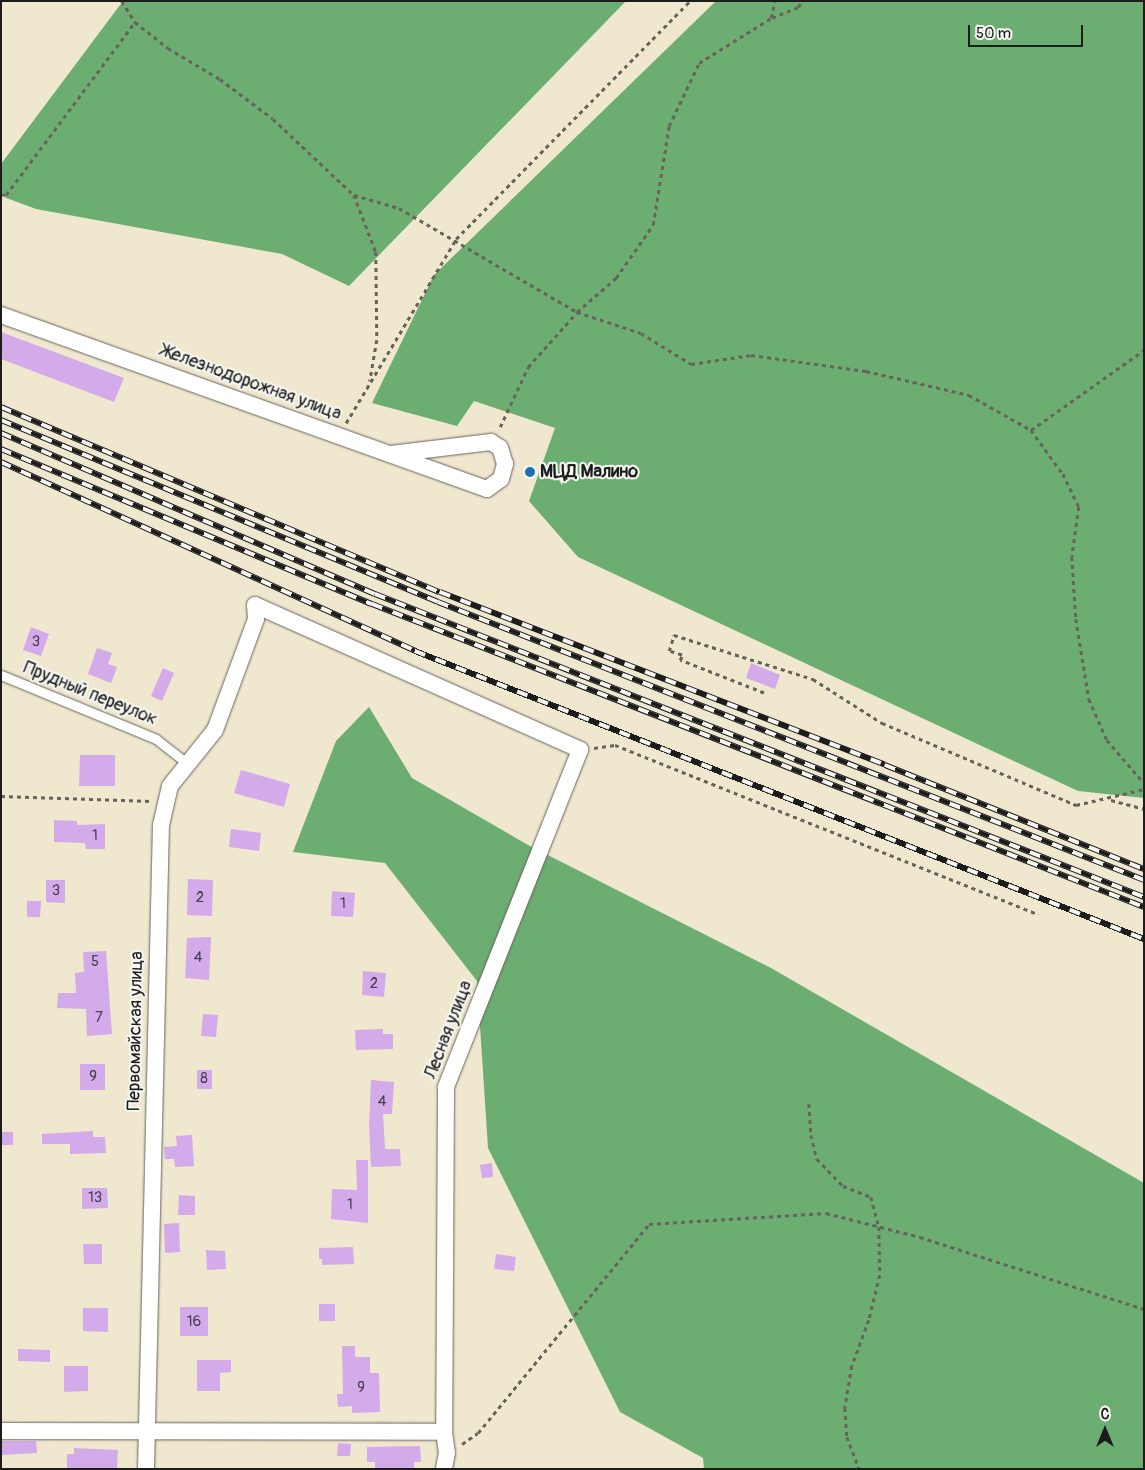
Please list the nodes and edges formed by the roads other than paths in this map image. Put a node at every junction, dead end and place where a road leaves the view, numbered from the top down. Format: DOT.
graph roads {
  1 [pos="1,315"];
  2 [pos="391,454"];
  3 [pos="1,676"];
  4 [pos="580,750"];
  5 [pos="188,764"];
  6 [pos="1,1431"];
  7 [pos="444,1432"];
  8 [pos="147,1433"];
  9 [pos="445,1461"];
  10 [pos="146,1469"];
  1 -- 2 [label="street, Железнодорожная улица"];
  2 -- 2 [label="street, Железнодорожная улица"];
  3 -- 5 [label="lane, Прудный переулок"];
  4 -- 5 [label="street, Первомайская улица"];
  4 -- 7 [label="street, Лесная улица"];
  5 -- 8 [label="street, Первомайская улица"];
  6 -- 8 [label="street"];
  7 -- 8 [label="street"];
  7 -- 9 [label="street, Лесная улица"];
  8 -- 10 [label="street, Первомайская улица"];
}
